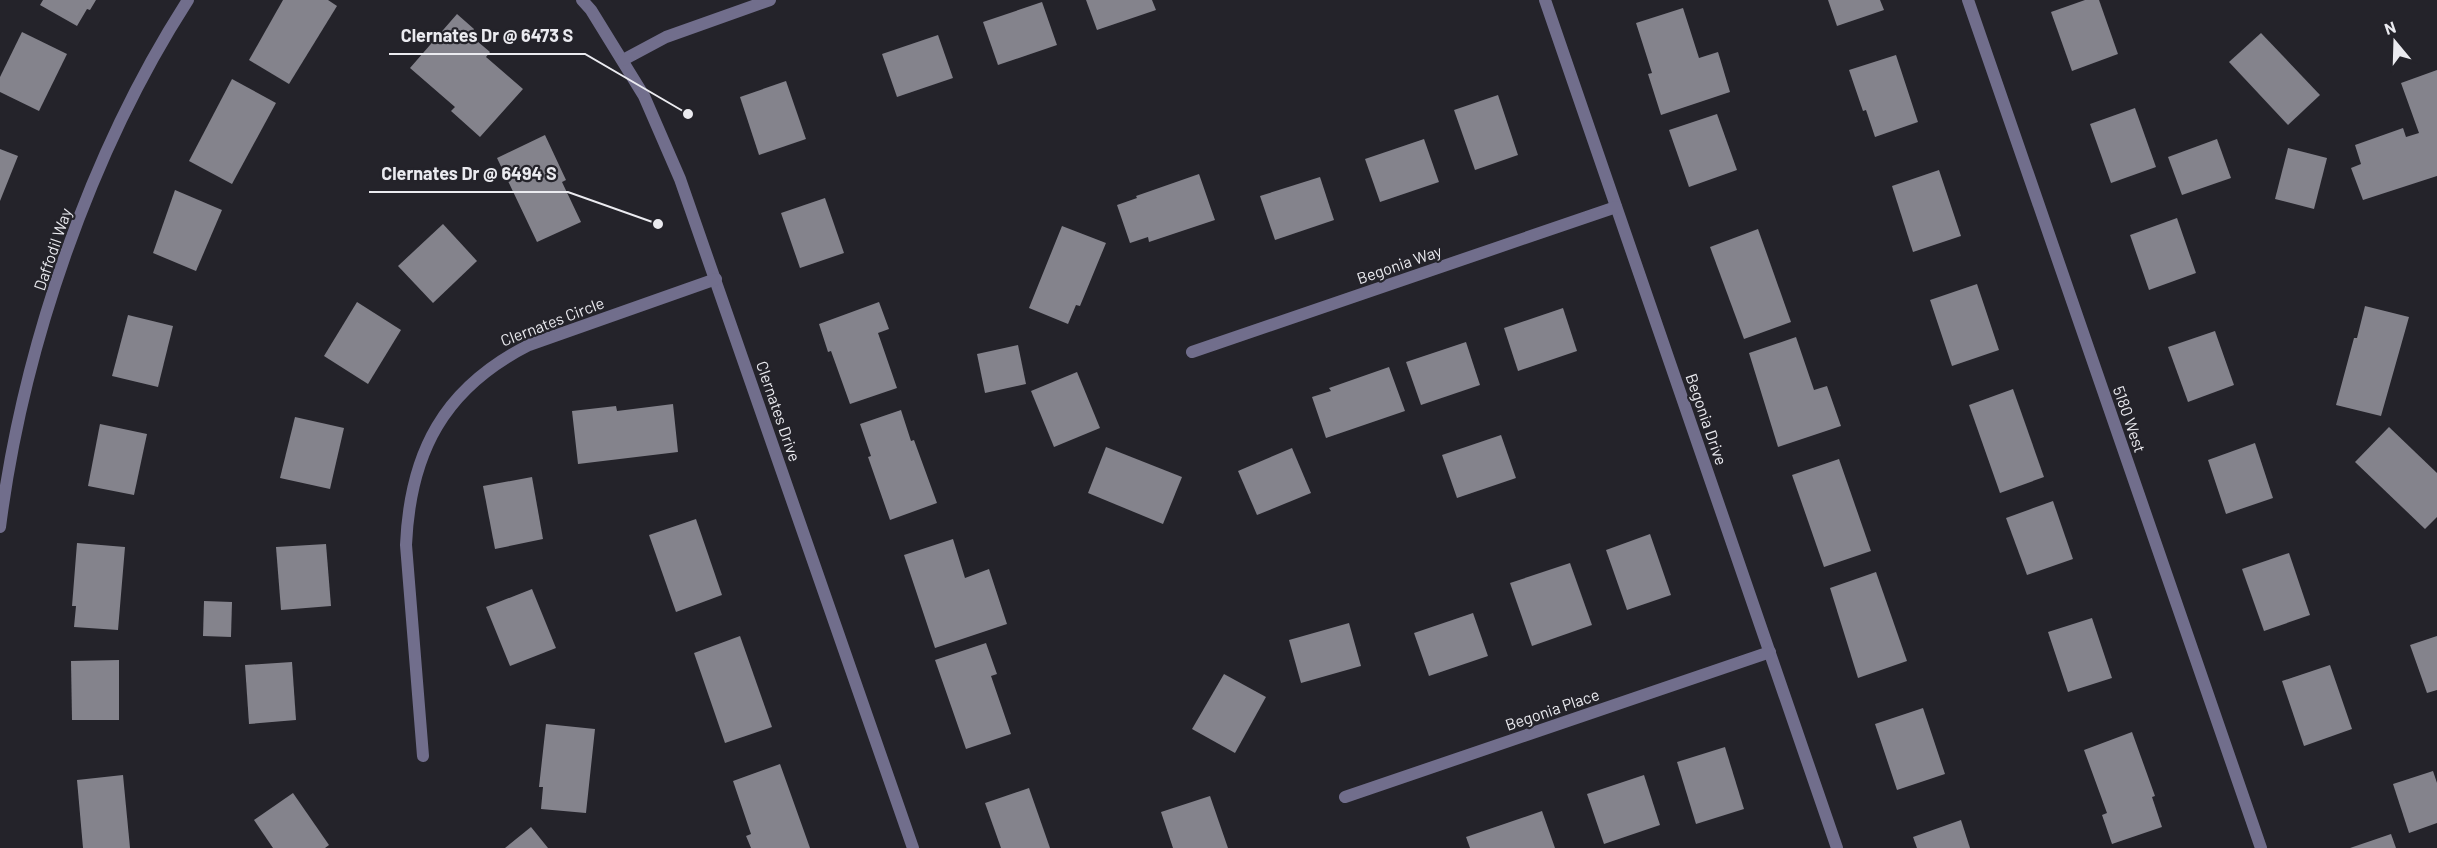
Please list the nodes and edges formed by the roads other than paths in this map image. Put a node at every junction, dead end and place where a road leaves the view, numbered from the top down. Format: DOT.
graph roads {
  1 [pos="188,0"];
  2 [pos="582,0"];
  3 [pos="770,0"];
  4 [pos="1545,0"];
  5 [pos="1968,0"];
  6 [pos="623,60"];
  7 [pos="1616,207"];
  8 [pos="716,279"];
  9 [pos="1192,352"];
  10 [pos="0,527"];
  11 [pos="1770,652"];
  12 [pos="423,756"];
  13 [pos="1345,796"];
  14 [pos="913,848"];
  15 [pos="1837,848"];
  16 [pos="2261,848"];
  1 -- 10 [label="street, Daffodil Way"];
  2 -- 6 [label="street, Clernates Drive"];
  3 -- 6 [label="street"];
  4 -- 7 [label="street, Begonia Drive"];
  5 -- 16 [label="street, 5180 West"];
  6 -- 8 [label="street, Clernates Drive"];
  7 -- 9 [label="street, Begonia Way"];
  7 -- 11 [label="street, Begonia Drive"];
  8 -- 12 [label="street, Clernates Circle"];
  8 -- 14 [label="street, Clernates Drive"];
  11 -- 13 [label="street, Begonia Place"];
  11 -- 15 [label="street, Begonia Drive"];
}
